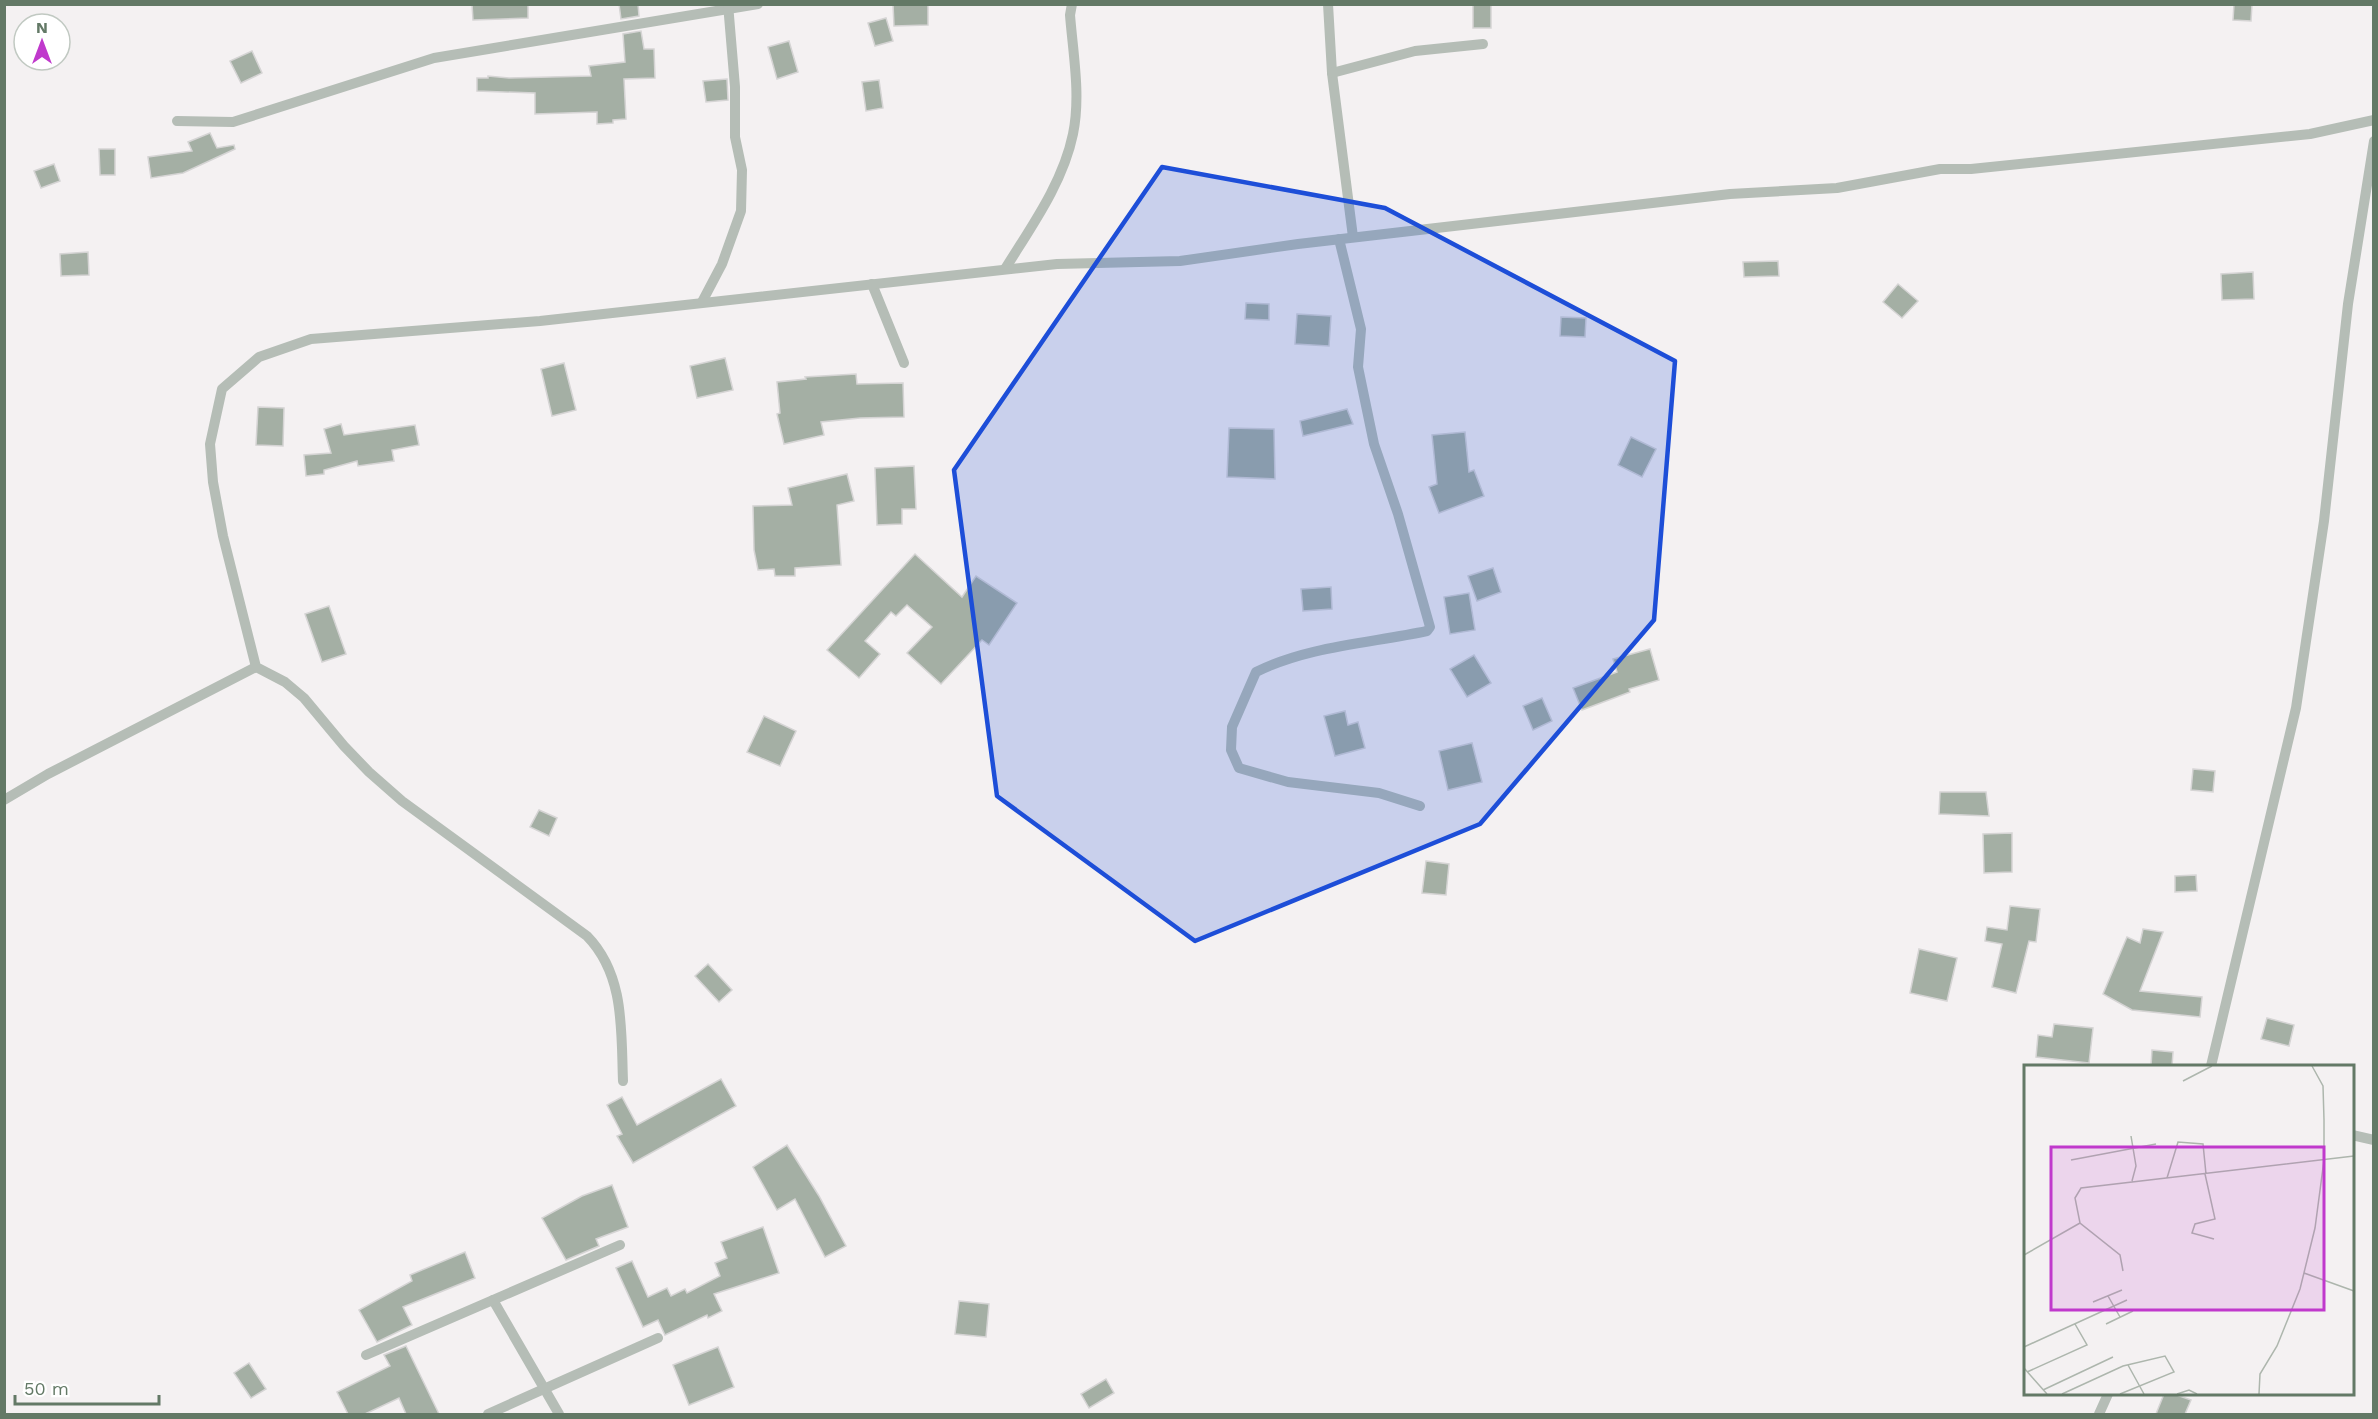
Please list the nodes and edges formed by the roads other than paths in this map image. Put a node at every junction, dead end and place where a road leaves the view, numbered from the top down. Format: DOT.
graph roads {
  1 [pos="758,4"];
  2 [pos="1072,4"];
  3 [pos="1328,4"];
  4 [pos="729,7"];
  5 [pos="1483,44"];
  6 [pos="1332,73"];
  7 [pos="177,120"];
  8 [pos="2373,120"];
  9 [pos="2373,141"];
  10 [pos="1353,237"];
  11 [pos="1339,239"];
  12 [pos="1005,269"];
  13 [pos="872,284"];
  14 [pos="702,302"];
  15 [pos="904,363"];
  16 [pos="256,667"];
  17 [pos="4,800"];
  18 [pos="1420,806"];
  19 [pos="2211,1065"];
  20 [pos="623,1081"];
  21 [pos="2354,1135"];
  22 [pos="2373,1140"];
  23 [pos="620,1245"];
  24 [pos="493,1300"];
  25 [pos="658,1338"];
  26 [pos="366,1355"];
  27 [pos="543,1390"];
  28 [pos="2108,1395"];
  29 [pos="488,1414"];
  30 [pos="559,1414"];
  31 [pos="2099,1414"];
  1 -- 4 [label="street"];
  2 -- 12 [label="street"];
  3 -- 6 [label="street"];
  4 -- 7 [label="street"];
  4 -- 14 [label="street"];
  5 -- 6 [label="street"];
  6 -- 10 [label="street"];
  8 -- 10 [label="street"];
  9 -- 19 [label="street"];
  10 -- 11 [label="street"];
  11 -- 12 [label="street"];
  11 -- 18 [label="street"];
  12 -- 13 [label="street"];
  13 -- 14 [label="street"];
  13 -- 15 [label="street"];
  14 -- 16 [label="street"];
  16 -- 17 [label="street"];
  16 -- 20 [label="street"];
  21 -- 22 [label="street"];
  23 -- 24 [label="street"];
  24 -- 26 [label="street"];
  24 -- 27 [label="street"];
  25 -- 27 [label="street"];
  27 -- 29 [label="street"];
  27 -- 30 [label="street"];
  28 -- 31 [label="street"];
}
